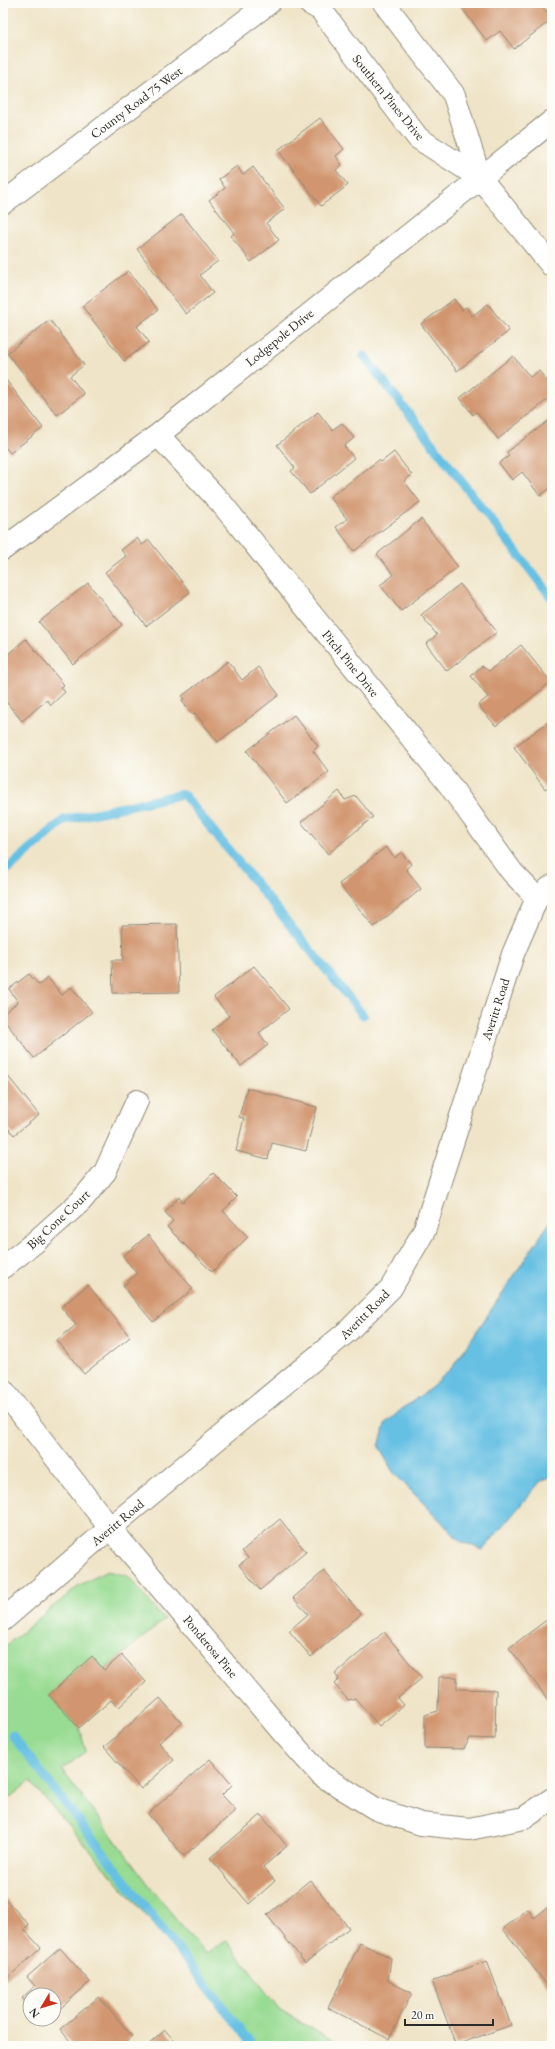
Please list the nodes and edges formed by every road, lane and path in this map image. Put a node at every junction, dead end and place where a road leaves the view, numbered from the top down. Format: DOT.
graph roads {
  1 [pos="269,3"];
  2 [pos="309,3"];
  3 [pos="384,3"];
  4 [pos="552,121"];
  5 [pos="480,178"];
  6 [pos="3,203"];
  7 [pos="552,266"];
  8 [pos="158,435"];
  9 [pos="3,549"];
  10 [pos="544,892"];
  11 [pos="137,1101"];
  12 [pos="3,1267"];
  13 [pos="3,1390"];
  14 [pos="110,1528"];
  15 [pos="3,1620"];
  16 [pos="552,1799"];
  1 -- 6 [label="street, County Road 75 West"];
  2 -- 5 [label="street, Southern Pines Drive"];
  3 -- 5 [label="street, Southern Pines Drive"];
  4 -- 5 [label="street, Lodgepole Drive"];
  5 -- 7 [label="street, Southern Pines Drive"];
  5 -- 8 [label="street, Lodgepole Drive"];
  8 -- 9 [label="street, Lodgepole Drive"];
  8 -- 10 [label="street, Pitch Pine Drive"];
  10 -- 14 [label="street, Averitt Road"];
  11 -- 12 [label="street, Big Cone Court"];
  13 -- 14 [label="street, Ponderosa Pine"];
  14 -- 15 [label="street, Averitt Road"];
  14 -- 16 [label="street, Ponderosa Pine"];
}
